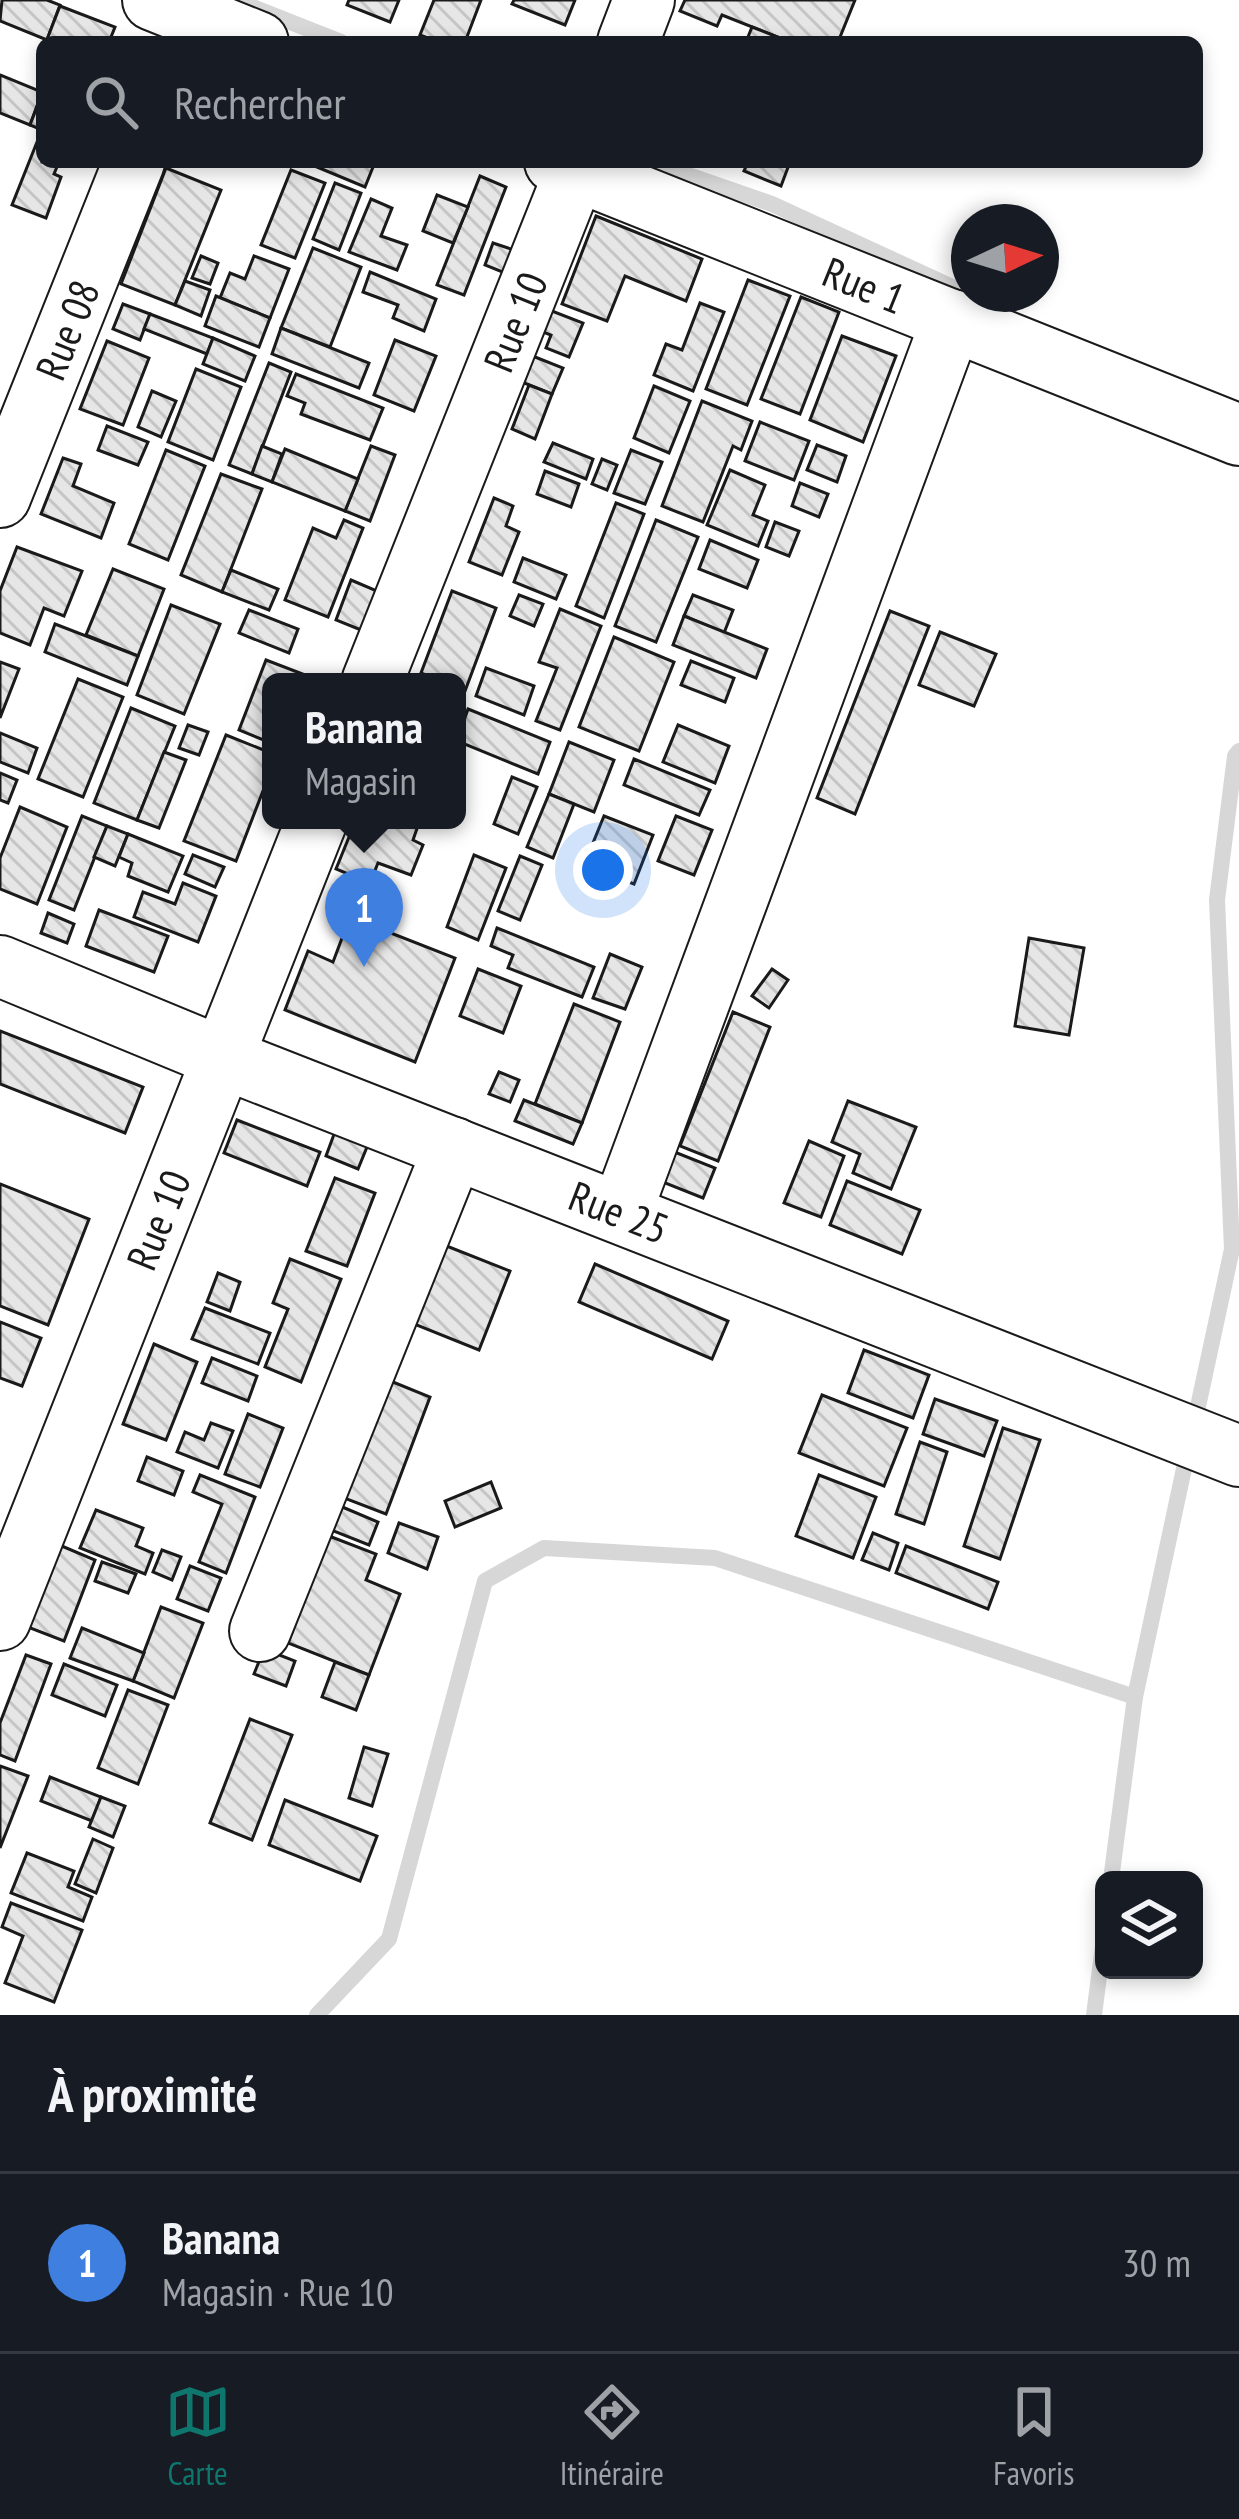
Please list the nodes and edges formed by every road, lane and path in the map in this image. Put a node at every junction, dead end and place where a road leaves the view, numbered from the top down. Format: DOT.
graph roads {
  1 [pos="644,0"];
  2 [pos="182,14"];
  3 [pos="242,36"];
  4 [pos="630,36"];
  5 [pos="132,168"];
  6 [pos="569,168"];
  7 [pos="577,168"];
  8 [pos="952,320"];
  9 [pos="1239,435"];
  10 [pos="0,497"];
  11 [pos="375,673"];
  12 [pos="313,829"];
  13 [pos="0,966"];
  14 [pos="223,1058"];
  15 [pos="454,1148"];
  16 [pos="621,1213"];
  17 [pos="1239,1456"];
  18 [pos="0,1620"];
  19 [pos="260,1631"];
  1 -- 4 [label="street"];
  2 -- 3 [label="street"];
  5 -- 10 [label="street, Rue 08"];
  6 -- 11 [label="street, Rue 10"];
  7 -- 8 [label="street, Rue 1"];
  8 -- 9 [label="street, Rue 1"];
  8 -- 16 [label="street"];
  12 -- 14 [label="street, Rue 10"];
  13 -- 14 [label="street, Rue 25"];
  14 -- 15 [label="street, Rue 25"];
  14 -- 18 [label="street, Rue 10"];
  15 -- 16 [label="street, Rue 25"];
  15 -- 19 [label="street"];
  16 -- 17 [label="street, Rue 25"];
}
